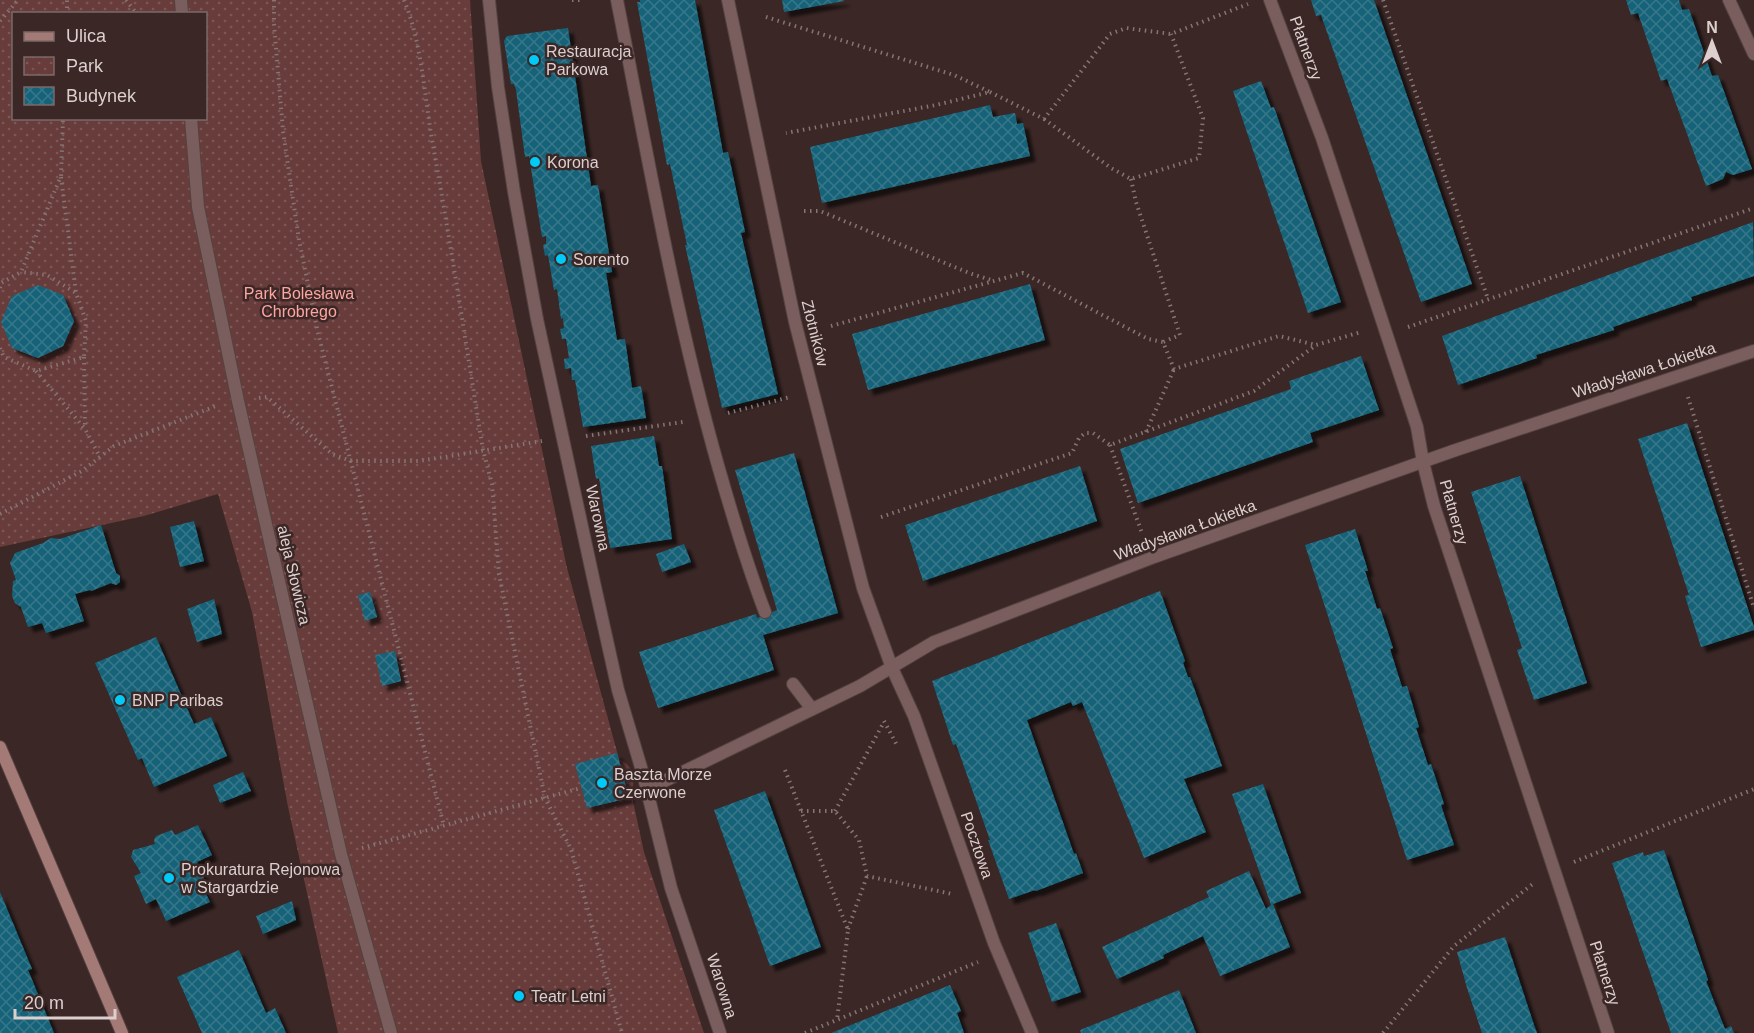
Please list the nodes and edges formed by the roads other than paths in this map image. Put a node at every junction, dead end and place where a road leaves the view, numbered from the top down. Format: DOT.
graph roads {
  1 [pos="489,0"];
  2 [pos="617,0"];
  3 [pos="728,0"];
  4 [pos="1270,0"];
  5 [pos="1729,0"];
  6 [pos="1754,54"];
  7 [pos="191,120"];
  8 [pos="1754,351"];
  9 [pos="1423,462"];
  10 [pos="765,612"];
  11 [pos="892,668"];
  12 [pos="793,684"];
  13 [pos="812,709"];
  14 [pos="0,747"];
  15 [pos="648,789"];
  16 [pos="122,1033"];
  17 [pos="391,1033"];
  18 [pos="720,1033"];
  19 [pos="1032,1033"];
  20 [pos="1608,1033"];
  1 -- 15 [label="street, Warowna"];
  2 -- 10 [label="street"];
  3 -- 11 [label="street, Złotników"];
  4 -- 9 [label="street, Płatnerzy"];
  5 -- 6 [label="street"];
  7 -- 17 [label="street, aleja Słowicza"];
  8 -- 9 [label="street, Władysława Łokietka"];
  9 -- 11 [label="street, Władysława Łokietka"];
  9 -- 20 [label="street, Płatnerzy"];
  11 -- 13 [label="street, Władysława Łokietka"];
  11 -- 19 [label="street, Pocztowa"];
  12 -- 13 [label="street"];
  13 -- 15 [label="street, Władysława Łokietka"];
  14 -- 16 [label="main road"];
  15 -- 18 [label="street, Warowna"];
}
